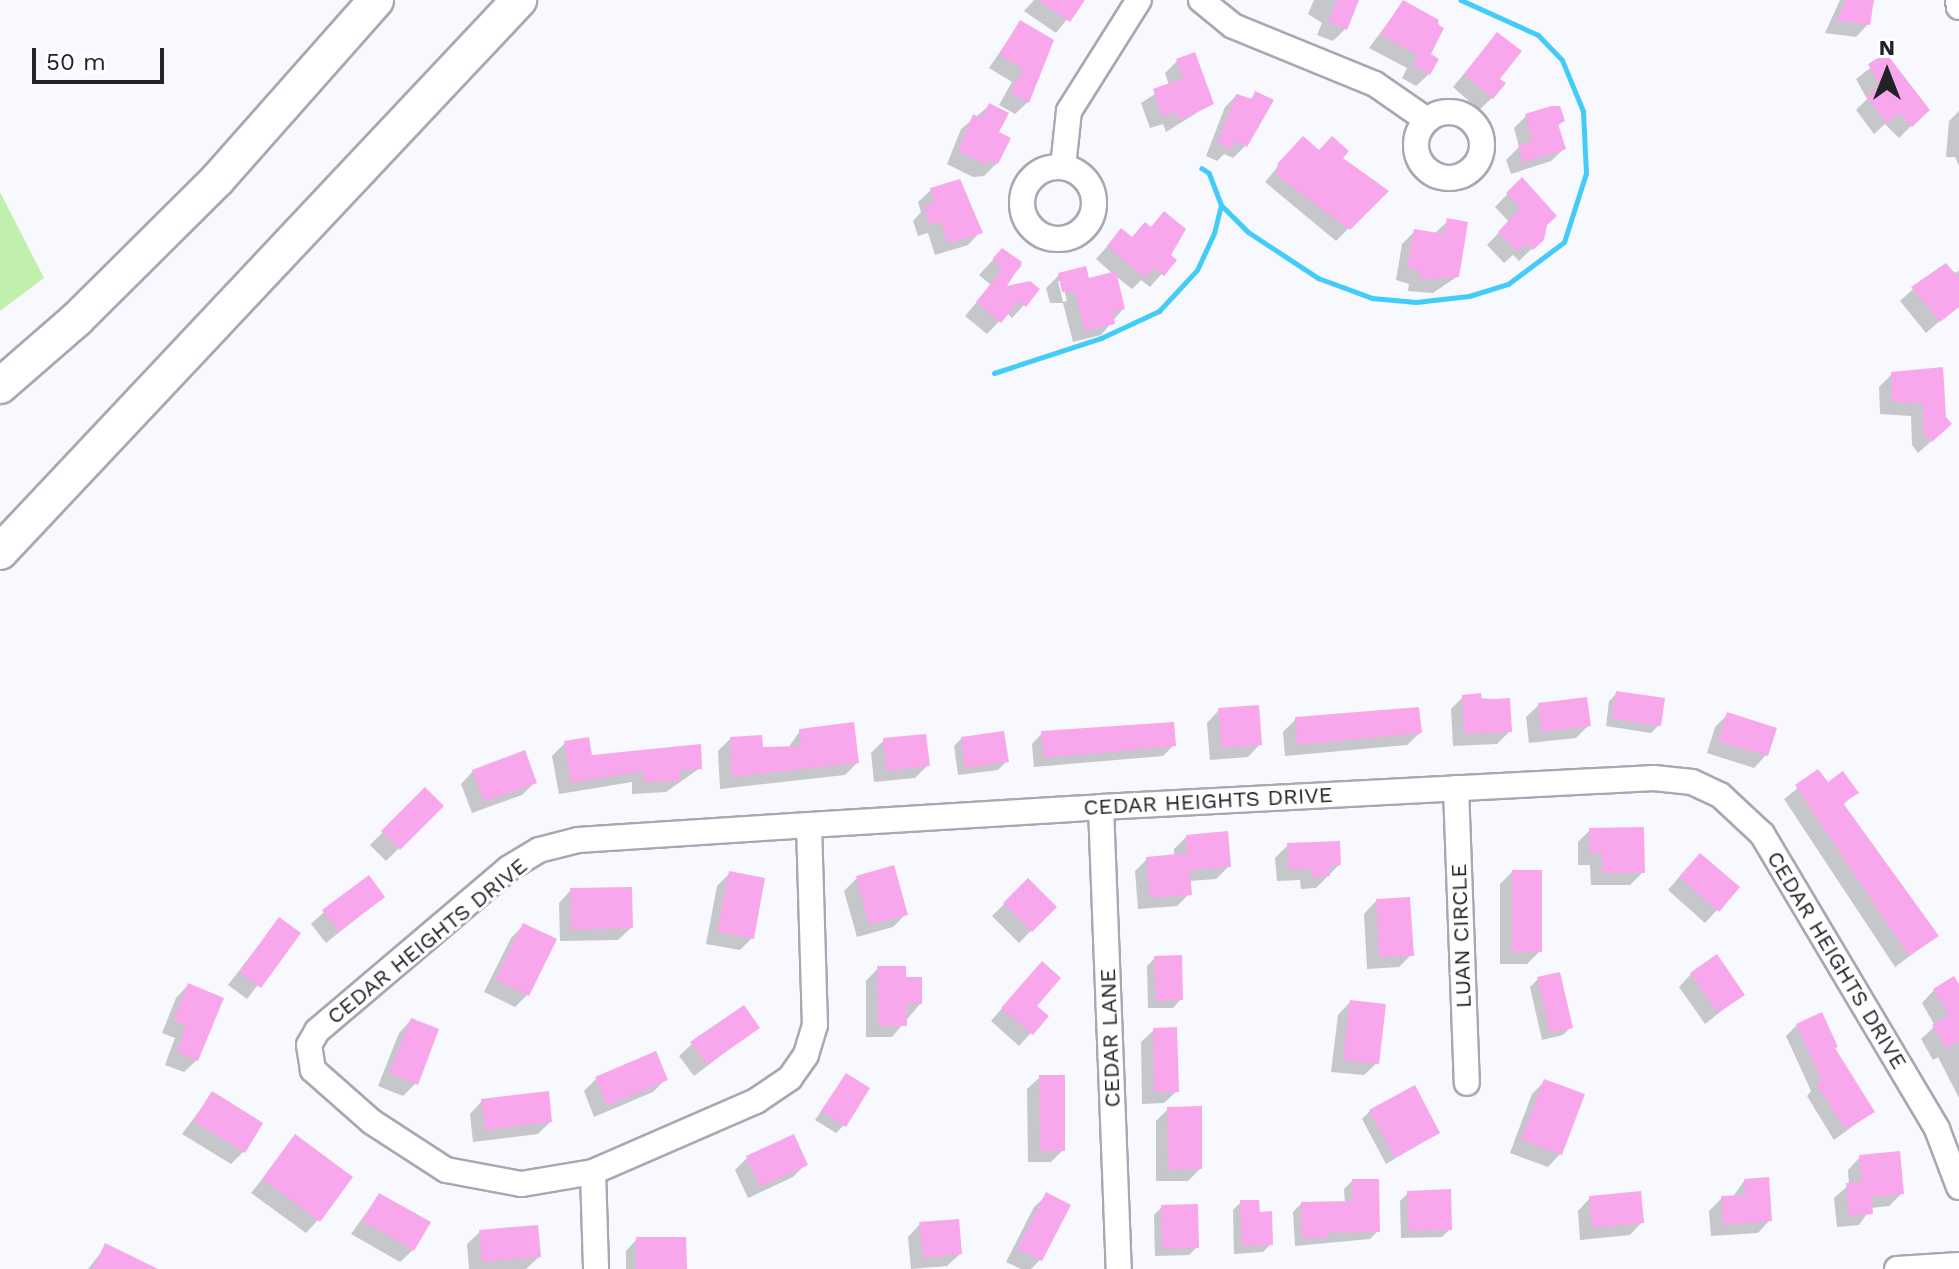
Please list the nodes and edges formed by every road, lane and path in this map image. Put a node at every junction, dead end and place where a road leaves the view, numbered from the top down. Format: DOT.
graph roads {
  1 [pos="376,0"];
  2 [pos="519,0"];
  3 [pos="1139,0"];
  4 [pos="1201,0"];
  5 [pos="1958,0"];
  6 [pos="1959,7"];
  7 [pos="1427,120"];
  8 [pos="1063,167"];
  9 [pos="0,386"];
  10 [pos="0,552"];
  11 [pos="1456,788"];
  12 [pos="1101,807"];
  13 [pos="809,825"];
  14 [pos="1467,1083"];
  15 [pos="593,1172"];
  16 [pos="1959,1187"];
  17 [pos="1959,1265"];
  18 [pos="596,1269"];
  19 [pos="1119,1269"];
  20 [pos="1897,1269"];
  1 -- 9 [label="highway"];
  2 -- 10 [label="highway"];
  3 -- 8 [label="street"];
  4 -- 7 [label="street"];
  5 -- 6 [label="street"];
  11 -- 12 [label="street, CEDAR HEIGHTS DRIVE"];
  11 -- 14 [label="street, LUAN CIRCLE"];
  11 -- 16 [label="street, CEDAR HEIGHTS DRIVE"];
  12 -- 13 [label="street, CEDAR HEIGHTS DRIVE"];
  12 -- 19 [label="street, CEDAR LANE"];
  13 -- 15 [label="street"];
  13 -- 15 [label="street, CEDAR HEIGHTS DRIVE"];
  15 -- 18 [label="street"];
  17 -- 20 [label="street"];
}
